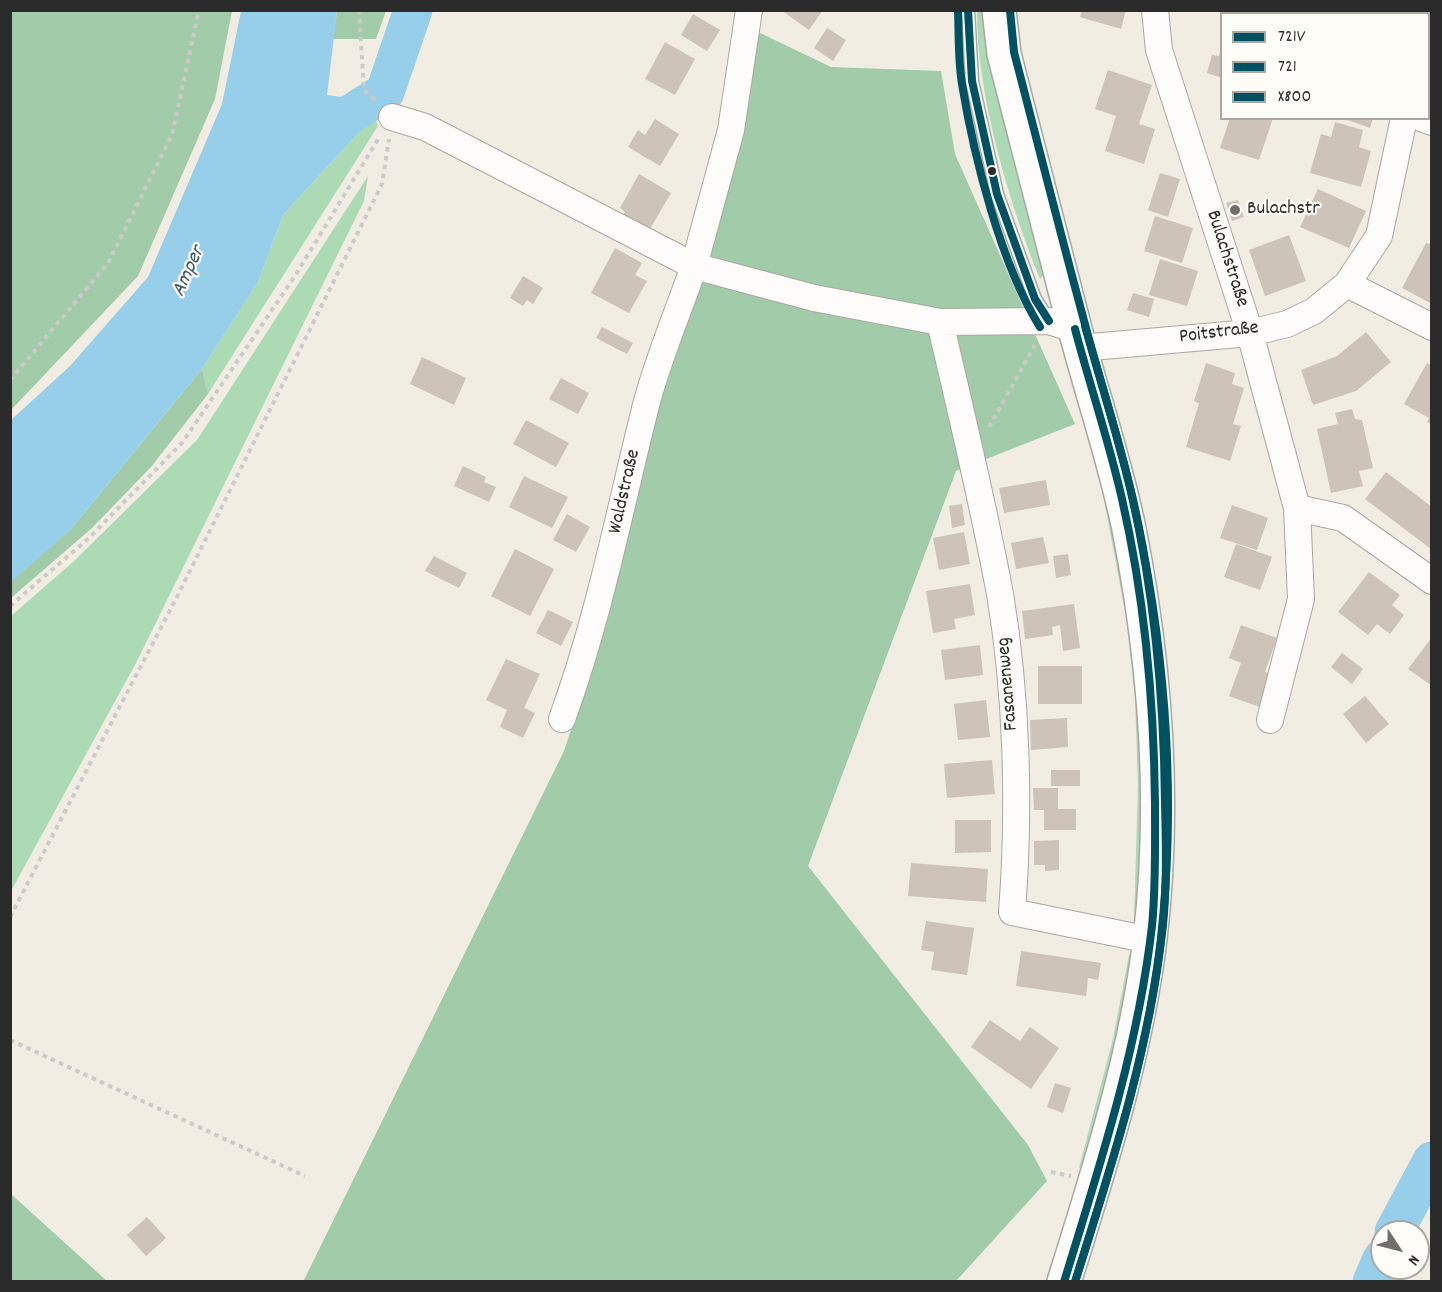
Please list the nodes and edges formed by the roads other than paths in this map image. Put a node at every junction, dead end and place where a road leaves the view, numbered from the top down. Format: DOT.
graph roads {
  1 [pos="749,10"];
  2 [pos="968,10"];
  3 [pos="999,10"];
  4 [pos="1155,10"];
  5 [pos="392,117"];
  6 [pos="1404,120"];
  7 [pos="694,266"];
  8 [pos="1347,284"];
  9 [pos="940,322"];
  10 [pos="1431,327"];
  11 [pos="1068,333"];
  12 [pos="1250,333"];
  13 [pos="1297,508"];
  14 [pos="1431,581"];
  15 [pos="562,719"];
  16 [pos="1270,720"];
  17 [pos="1150,940"];
  18 [pos="1064,1281"];
  1 -- 7 [label="street, Waldstraße"];
  2 -- 11 [label="lane"];
  3 -- 11 [label="main road"];
  4 -- 12 [label="street, Bulachstraße"];
  5 -- 7 [label="street"];
  6 -- 8 [label="street, Poitstraße"];
  7 -- 9 [label="street"];
  7 -- 15 [label="street, Waldstraße"];
  8 -- 10 [label="street"];
  8 -- 12 [label="street, Poitstraße"];
  9 -- 11 [label="street"];
  9 -- 17 [label="street, Fasanenweg"];
  11 -- 12 [label="street, Poitstraße"];
  11 -- 17 [label="main road"];
  12 -- 13 [label="street, Bulachstraße"];
  13 -- 14 [label="street"];
  13 -- 16 [label="street, Bulachstraße"];
  17 -- 18 [label="main road"];
}
